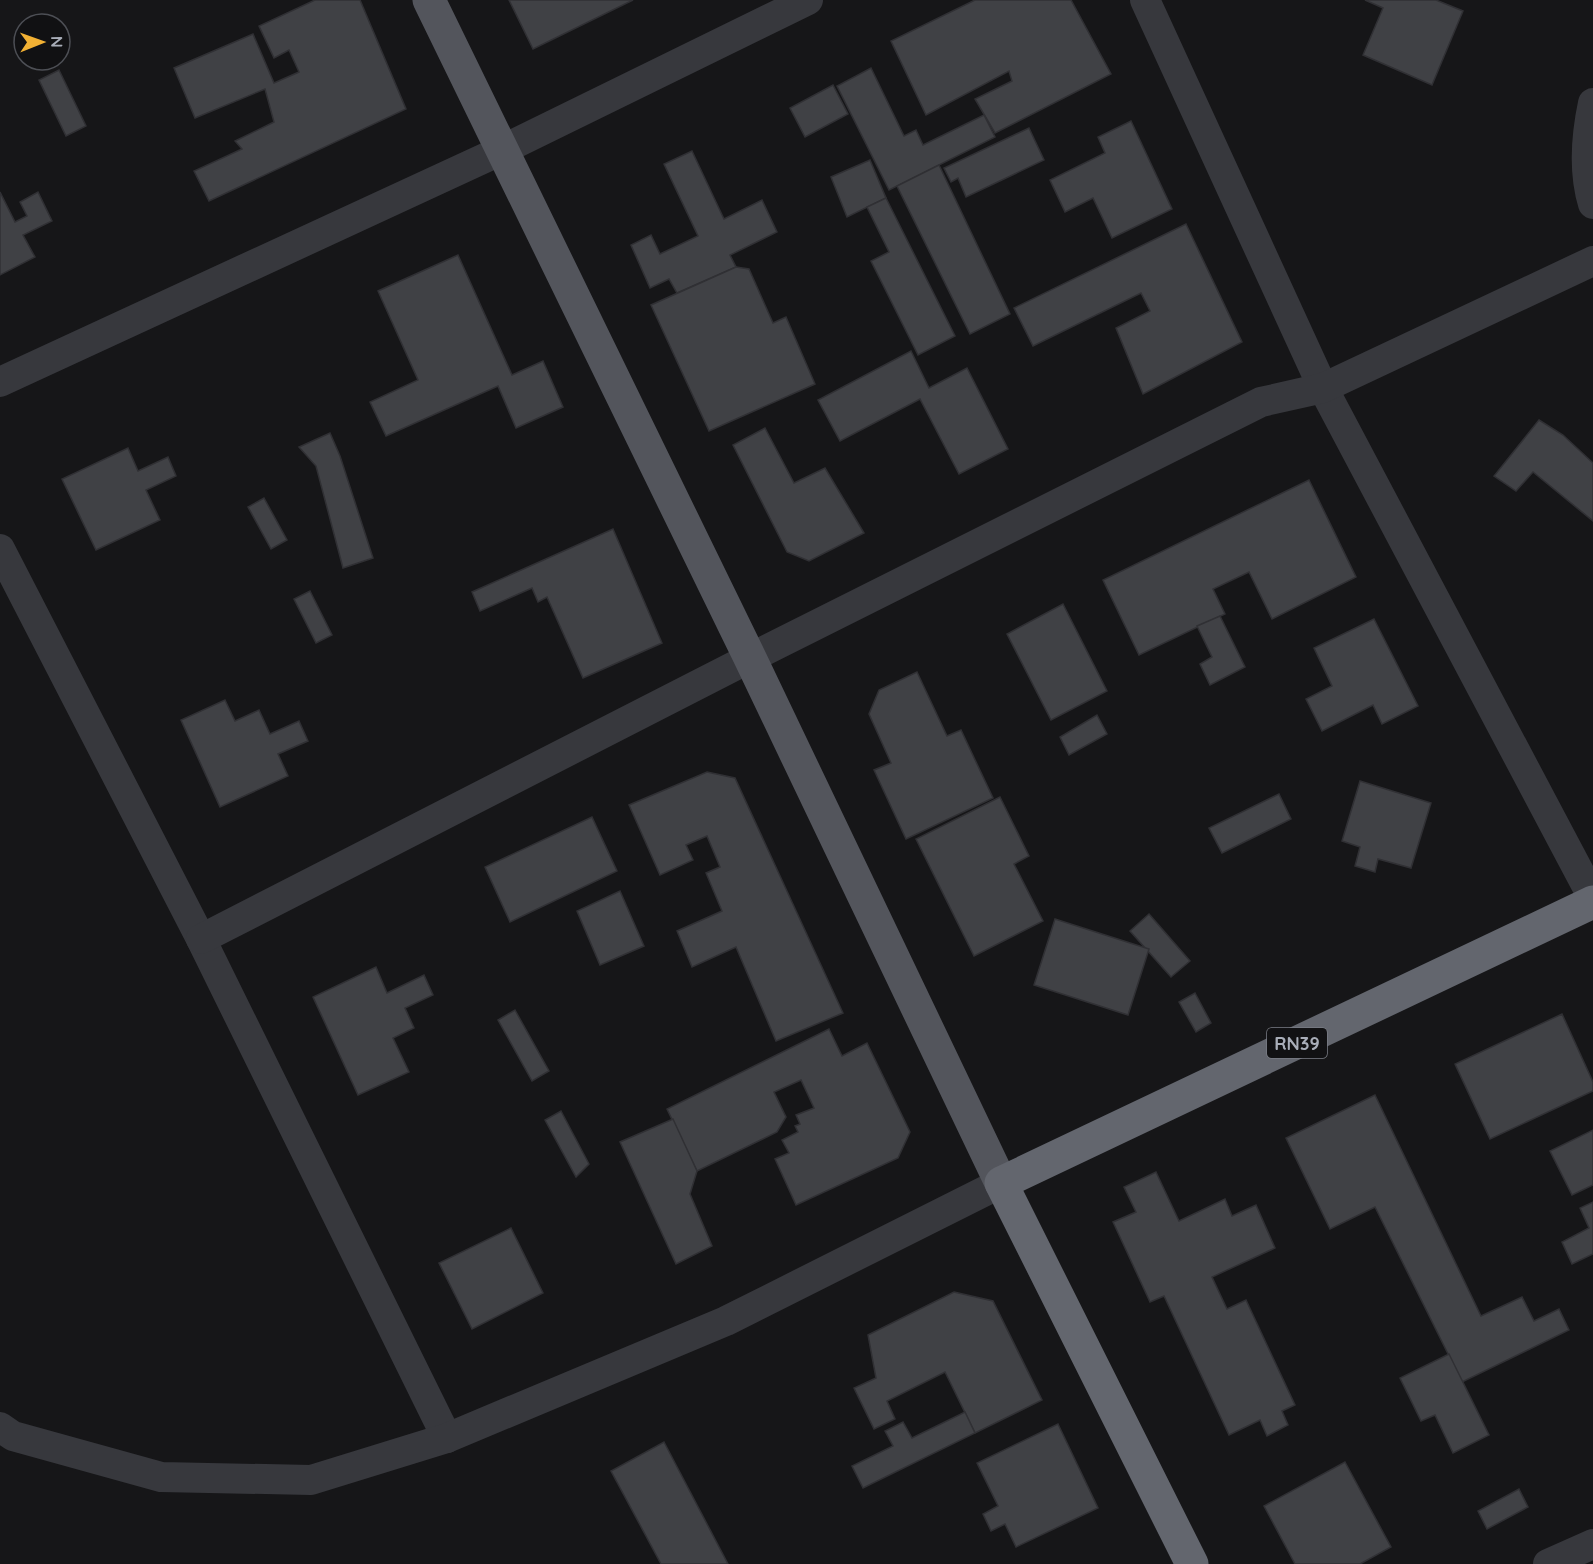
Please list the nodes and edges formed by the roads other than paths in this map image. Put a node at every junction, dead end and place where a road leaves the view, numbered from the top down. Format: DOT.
graph roads {
  1 [pos="429,0"];
  2 [pos="808,0"];
  3 [pos="1146,0"];
  4 [pos="1593,103"];
  5 [pos="500,151"];
  6 [pos="1593,204"];
  7 [pos="1593,261"];
  8 [pos="0,382"];
  9 [pos="1323,388"];
  10 [pos="0,549"];
  11 [pos="750,658"];
  12 [pos="1593,900"];
  13 [pos="201,939"];
  14 [pos="1001,1184"];
  15 [pos="0,1427"];
  16 [pos="447,1438"];
  17 [pos="1593,1544"];
  18 [pos="1192,1564"];
  19 [pos="1548,1564"];
  1 -- 5 [label="main road"];
  2 -- 5 [label="street"];
  3 -- 9 [label="street"];
  4 -- 6 [label="street"];
  5 -- 8 [label="street"];
  5 -- 11 [label="main road"];
  7 -- 9 [label="street"];
  9 -- 11 [label="street"];
  9 -- 12 [label="street"];
  10 -- 13 [label="street"];
  11 -- 13 [label="street"];
  11 -- 14 [label="main road"];
  12 -- 14 [label="highway, RN39"];
  13 -- 16 [label="street"];
  14 -- 16 [label="street"];
  14 -- 18 [label="highway"];
  15 -- 16 [label="street"];
  17 -- 19 [label="street"];
}
